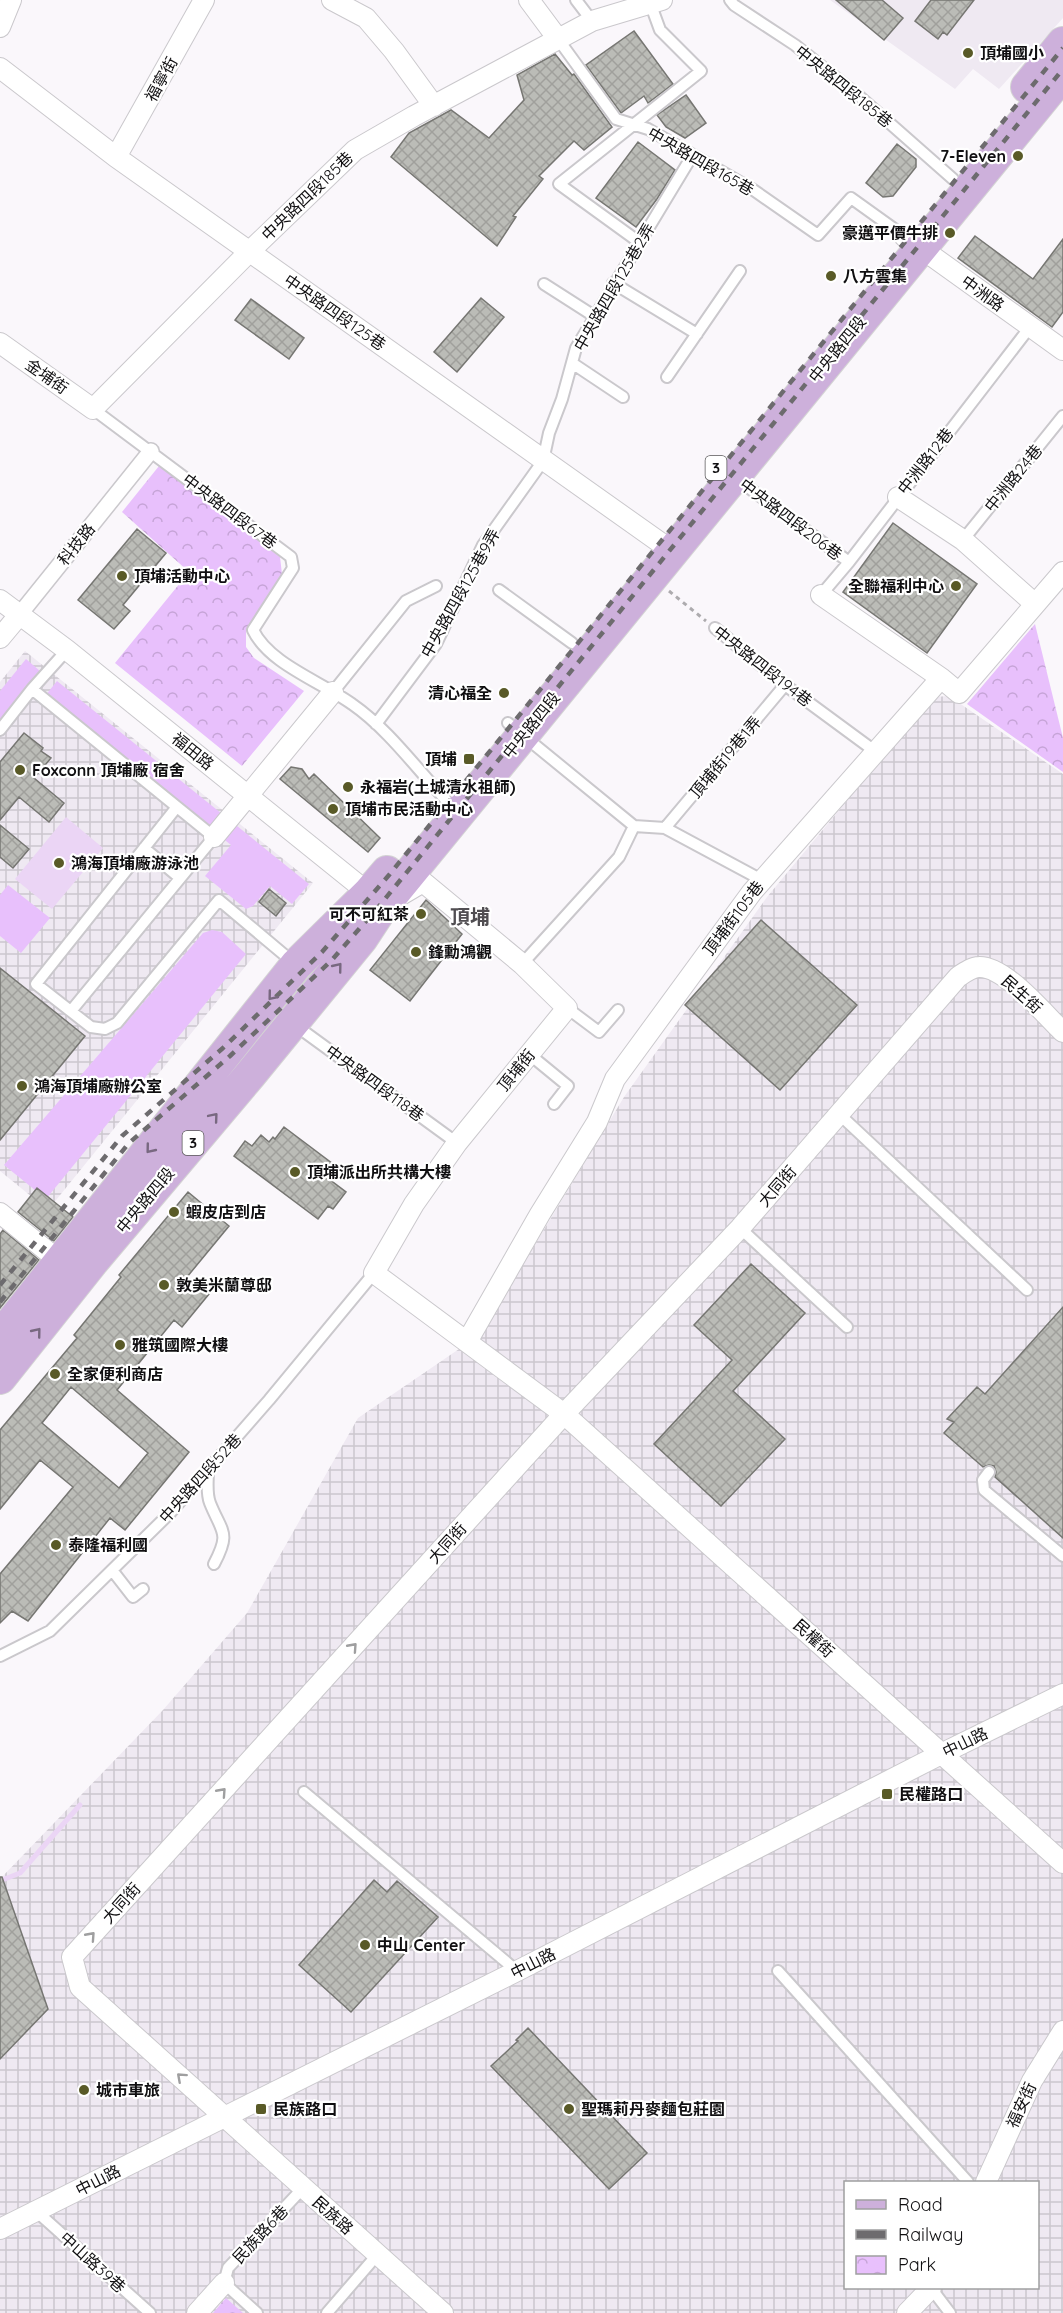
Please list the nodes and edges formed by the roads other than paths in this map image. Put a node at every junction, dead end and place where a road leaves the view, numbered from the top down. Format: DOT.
graph roads {
  1 [pos="11,0"];
  2 [pos="204,0"];
  3 [pos="332,0"];
  4 [pos="529,0"];
  5 [pos="576,0"];
  6 [pos="730,0"];
  7 [pos="654,1"];
  8 [pos="592,21"];
  9 [pos="0,27"];
  10 [pos="558,39"];
  11 [pos="1063,43"];
  12 [pos="0,68"];
  13 [pos="1063,74"];
  14 [pos="435,106"];
  15 [pos="631,125"];
  16 [pos="692,156"];
  17 [pos="116,157"];
  18 [pos="953,179"];
  19 [pos="912,241"];
  20 [pos="639,242"];
  21 [pos="250,251"];
  22 [pos="740,271"];
  23 [pos="613,283"];
  24 [pos="544,284"];
  25 [pos="594,316"];
  26 [pos="1030,327"];
  27 [pos="697,334"];
  28 [pos="0,343"];
  29 [pos="1062,347"];
  30 [pos="572,363"];
  31 [pos="667,377"];
  32 [pos="623,397"];
  33 [pos="93,409"];
  34 [pos="1063,416"];
  35 [pos="151,451"];
  36 [pos="543,460"];
  37 [pos="726,471"];
  38 [pos="898,497"];
  39 [pos="963,540"];
  40 [pos="664,546"];
  41 [pos="849,562"];
  42 [pos="1063,572"];
  43 [pos="436,586"];
  44 [pos="499,590"];
  45 [pos="820,595"];
  46 [pos="0,600"];
  47 [pos="1035,604"];
  48 [pos="20,614"];
  49 [pos="715,628"];
  50 [pos="0,638"];
  51 [pos="572,643"];
  52 [pos="67,650"];
  53 [pos="941,678"];
  54 [pos="784,685"];
  55 [pos="32,689"];
  56 [pos="333,692"];
  57 [pos="376,724"];
  58 [pos="515,729"];
  59 [pos="0,730"];
  60 [pos="876,752"];
  61 [pos="247,794"];
  62 [pos="446,800"];
  63 [pos="176,808"];
  64 [pos="634,826"];
  65 [pos="665,828"];
  66 [pos="214,837"];
  67 [pos="144,848"];
  68 [pos="180,878"];
  69 [pos="762,880"];
  70 [pos="376,899"];
  71 [pos="522,964"];
  72 [pos="296,965"];
  73 [pos="976,967"];
  74 [pos="567,1008"];
  75 [pos="618,1010"];
  76 [pos="71,1011"];
  77 [pos="292,1023"];
  78 [pos="1063,1032"];
  79 [pos="529,1054"];
  80 [pos="554,1104"];
  81 [pos="839,1114"];
  82 [pos="457,1143"];
  83 [pos="0,1213"];
  84 [pos="740,1228"];
  85 [pos="70,1270"];
  86 [pos="374,1273"];
  87 [pos="1027,1290"];
  88 [pos="847,1327"];
  89 [pos="0,1337"];
  90 [pos="468,1340"];
  91 [pos="0,1378"];
  92 [pos="564,1414"];
  93 [pos="208,1470"];
  94 [pos="988,1472"];
  95 [pos="1063,1556"];
  96 [pos="214,1564"];
  97 [pos="112,1570"];
  98 [pos="143,1589"];
  99 [pos="0,1656"];
  100 [pos="1063,1694"];
  101 [pos="943,1753"];
  102 [pos="304,1792"];
  103 [pos="1063,1863"];
  104 [pos="517,1971"];
  105 [pos="778,1971"];
  106 [pos="1063,2031"];
  107 [pos="224,2116"];
  108 [pos="967,2181"];
  109 [pos="986,2181"];
  110 [pos="303,2188"];
  111 [pos="36,2211"];
  112 [pos="0,2229"];
  113 [pos="377,2255"];
  114 [pos="224,2283"];
  115 [pos="930,2289"];
  116 [pos="932,2289"];
  117 [pos="150,2313"];
  118 [pos="197,2313"];
  119 [pos="257,2313"];
  120 [pos="327,2313"];
  121 [pos="443,2313"];
  122 [pos="907,2313"];
  123 [pos="950,2313"];
  1 -- 9 [label="street"];
  2 -- 17 [label="street, 福寧街"];
  3 -- 14 [label="street"];
  4 -- 10 [label="street"];
  5 -- 8 [label="lane"];
  6 -- 18 [label="lane, 中央路四段185巷"];
  7 -- 8 [label="street, 中央路四段185巷"];
  7 -- 15 [label="lane, 中央路四段165巷"];
  8 -- 10 [label="street, 中央路四段185巷"];
  10 -- 14 [label="street, 中央路四段185巷"];
  10 -- 15 [label="lane"];
  11 -- 18 [label="main road, 中央路四段 / 3"];
  12 -- 17 [label="street, 中央路四段125巷"];
  13 -- 19 [label="main road, 中央路四段 / 3"];
  14 -- 21 [label="street, 中央路四段185巷"];
  15 -- 16 [label="lane, 中央路四段165巷"];
  15 -- 20 [label="lane"];
  16 -- 19 [label="lane, 中央路四段165巷"];
  16 -- 20 [label="lane, 中央路四段125巷2弄"];
  17 -- 21 [label="street, 中央路四段125巷"];
  18 -- 19 [label="main road, 中央路四段 / 3"];
  19 -- 26 [label="street, 中洲路"];
  19 -- 37 [label="main road, 中央路四段 / 3"];
  20 -- 23 [label="lane, 中央路四段125巷2弄"];
  21 -- 33 [label="street, 中央路四段185巷"];
  21 -- 36 [label="street, 中央路四段125巷"];
  22 -- 27 [label="lane"];
  23 -- 25 [label="lane, 中央路四段125巷2弄"];
  23 -- 27 [label="lane"];
  24 -- 25 [label="lane"];
  25 -- 30 [label="lane, 中央路四段125巷2弄"];
  26 -- 29 [label="street, 中洲路"];
  26 -- 38 [label="lane, 中洲路12巷"];
  27 -- 31 [label="lane"];
  28 -- 33 [label="street, 金埔街"];
  30 -- 32 [label="lane"];
  30 -- 36 [label="lane, 中央路四段125巷2弄"];
  33 -- 35 [label="lane, 中央路四段67巷"];
  34 -- 39 [label="lane, 中洲路24巷"];
  35 -- 48 [label="street, 科技路"];
  35 -- 56 [label="lane, 中央路四段67巷"];
  36 -- 40 [label="street, 中央路四段125巷"];
  36 -- 57 [label="lane, 中央路四段125巷9弄"];
  37 -- 40 [label="main road, 中央路四段 / 3"];
  37 -- 41 [label="lane, 中央路四段206巷"];
  38 -- 39 [label="street"];
  38 -- 41 [label="lane, 中洲路12巷"];
  39 -- 47 [label="street"];
  40 -- 51 [label="main road, 中央路四段 / 3"];
  40 -- 58 [label="main road, 中央路四段 / 3"];
  41 -- 45 [label="lane, 中洲路12巷"];
  42 -- 47 [label="street"];
  43 -- 56 [label="lane"];
  44 -- 51 [label="lane"];
  45 -- 53 [label="street"];
  46 -- 48 [label="street, 福田路"];
  47 -- 53 [label="street"];
  48 -- 50 [label="street, 科技路"];
  48 -- 52 [label="street, 福田路"];
  49 -- 54 [label="lane, 中央路四段194巷"];
  51 -- 58 [label="main road, 中央路四段 / 3"];
  52 -- 55 [label="lane"];
  52 -- 61 [label="street, 福田路"];
  53 -- 60 [label="street, 頂埔街105巷"];
  54 -- 60 [label="lane, 中央路四段194巷"];
  54 -- 65 [label="lane, 頂埔街19巷1弄"];
  55 -- 59 [label="lane"];
  55 -- 63 [label="lane"];
  56 -- 57 [label="lane, 中央路四段67巷"];
  56 -- 61 [label="street"];
  57 -- 62 [label="lane, 中央路四段67巷"];
  58 -- 62 [label="main road, 中央路四段 / 3"];
  58 -- 64 [label="lane"];
  58 -- 70 [label="main road, 中央路四段 / 3"];
  60 -- 69 [label="street, 頂埔街105巷"];
  61 -- 66 [label="street"];
  61 -- 70 [label="street, 福田路"];
  62 -- 70 [label="main road, 中央路四段 / 3"];
  63 -- 66 [label="lane"];
  63 -- 67 [label="lane"];
  64 -- 65 [label="lane"];
  64 -- 71 [label="lane"];
  65 -- 69 [label="lane"];
  66 -- 68 [label="lane"];
  67 -- 68 [label="lane"];
  67 -- 76 [label="lane"];
  68 -- 76 [label="lane"];
  69 -- 90 [label="street, 頂埔街105巷"];
  70 -- 71 [label="street"];
  70 -- 72 [label="main road, 中央路四段 / 3"];
  77 -- 70 [label="main road, 中央路四段 / 3, one-way"];
  71 -- 74 [label="street"];
  72 -- 76 [label="lane"];
  72 -- 85 [label="main road, 中央路四段 / 3, one-way"];
  73 -- 78 [label="street, 民生街"];
  73 -- 81 [label="street, 大同街"];
  74 -- 75 [label="lane"];
  74 -- 79 [label="street, 頂埔街"];
  77 -- 82 [label="lane, 中央路四段118巷"];
  85 -- 77 [label="main road, 中央路四段 / 3, one-way"];
  79 -- 80 [label="lane"];
  79 -- 82 [label="street, 頂埔街"];
  81 -- 84 [label="street, 大同街"];
  81 -- 87 [label="lane"];
  82 -- 86 [label="street, 頂埔街"];
  83 -- 85 [label="street"];
  84 -- 88 [label="lane"];
  84 -- 92 [label="street, 大同街"];
  85 -- 89 [label="main road, 中央路四段 / 3"];
  91 -- 85 [label="main road, 中央路四段 / 3, one-way"];
  86 -- 90 [label="street"];
  86 -- 93 [label="lane, 中央路四段52巷"];
  90 -- 92 [label="street"];
  92 -- 101 [label="street, 民權街"];
  107 -- 92 [label="street, 大同街, one-way"];
  93 -- 96 [label="lane"];
  93 -- 97 [label="lane, 中央路四段52巷"];
  94 -- 95 [label="lane"];
  97 -- 98 [label="lane"];
  97 -- 99 [label="lane, 中央路四段52巷"];
  100 -- 101 [label="street, 中山路"];
  101 -- 103 [label="street, 民權街"];
  101 -- 104 [label="street, 中山路"];
  102 -- 104 [label="lane"];
  104 -- 107 [label="street, 中山路"];
  105 -- 108 [label="lane"];
  106 -- 109 [label="street, 福安街"];
  107 -- 110 [label="street, 民族路"];
  107 -- 111 [label="street, 中山路"];
  110 -- 113 [label="street, 民族路"];
  110 -- 114 [label="lane, 民族路6巷"];
  111 -- 112 [label="street, 中山路"];
  111 -- 117 [label="lane, 中山路39巷"];
  113 -- 120 [label="lane"];
  113 -- 121 [label="street, 民族路"];
  114 -- 118 [label="street"];
  114 -- 119 [label="lane"];
  115 -- 122 [label="street"];
  116 -- 123 [label="lane"];
}
